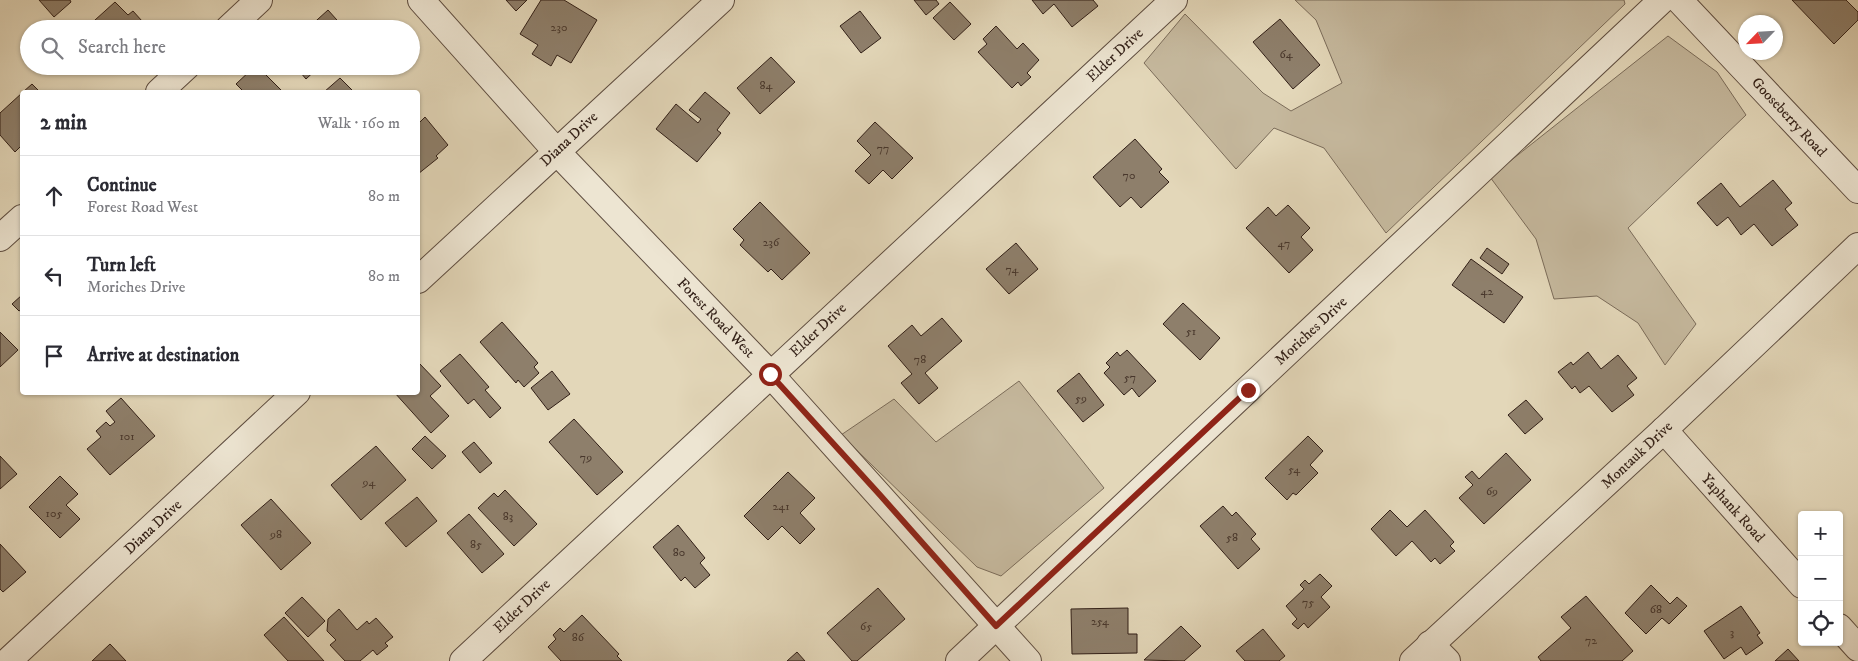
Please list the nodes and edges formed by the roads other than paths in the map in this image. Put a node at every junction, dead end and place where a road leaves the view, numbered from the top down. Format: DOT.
graph roads {
  1 [pos="259,0"];
  2 [pos="420,0"];
  3 [pos="721,0"];
  4 [pos="1174,0"];
  5 [pos="1662,0"];
  6 [pos="1679,0"];
  7 [pos="238,20"];
  8 [pos="177,75"];
  9 [pos="161,90"];
  10 [pos="556,150"];
  11 [pos="1858,190"];
  12 [pos="20,220"];
  13 [pos="0,238"];
  14 [pos="1858,246"];
  15 [pos="420,278"];
  16 [pos="770,374"];
  17 [pos="294,395"];
  18 [pos="1664,430"];
  19 [pos="1798,581"];
  20 [pos="996,626"];
  21 [pos="1843,631"];
  22 [pos="1858,648"];
  23 [pos="1430,656"];
  24 [pos="8,661"];
  25 [pos="463,661"];
  26 [pos="959,661"];
  27 [pos="1028,661"];
  1 -- 7 [label="street"];
  2 -- 10 [label="street, Forest Road West"];
  3 -- 10 [label="street, Diana Drive"];
  4 -- 16 [label="street, Elder Drive"];
  5 -- 20 [label="street, Moriches Drive"];
  6 -- 11 [label="street, Gooseberry Road"];
  8 -- 9 [label="street"];
  10 -- 15 [label="street, Diana Drive"];
  10 -- 16 [label="street, Forest Road West"];
  12 -- 13 [label="street"];
  14 -- 18 [label="street, Montauk Drive"];
  16 -- 20 [label="street, Forest Road West"];
  16 -- 25 [label="street, Elder Drive"];
  17 -- 24 [label="street, Diana Drive"];
  18 -- 19 [label="street, Yaphank Road"];
  18 -- 23 [label="street, Montauk Drive"];
  20 -- 26 [label="street, Moriches Drive"];
  20 -- 27 [label="street, Forest Road West"];
  21 -- 22 [label="street"];
}
